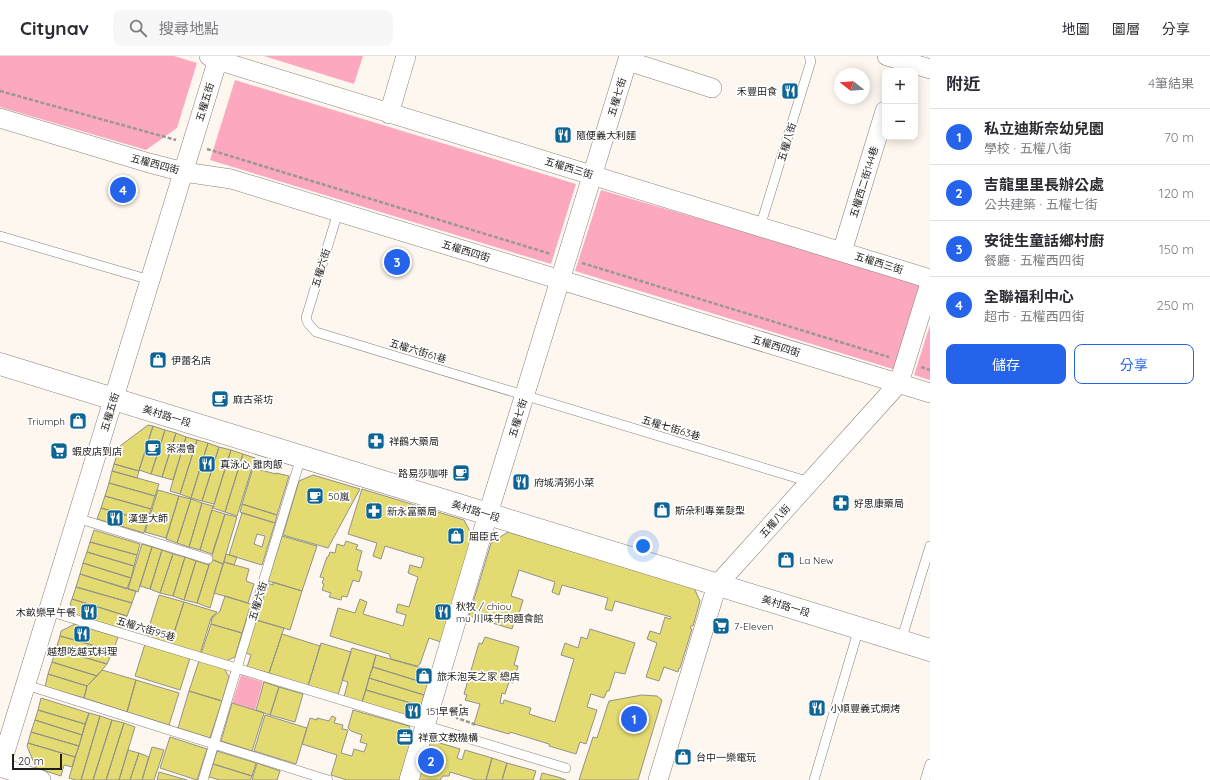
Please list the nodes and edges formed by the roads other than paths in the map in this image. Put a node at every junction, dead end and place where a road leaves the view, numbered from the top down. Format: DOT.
graph roads {
  1 [pos="406,56"];
  2 [pos="809,56"];
  3 [pos="215,57"];
  4 [pos="629,58"];
  5 [pos="895,62"];
  6 [pos="930,69"];
  7 [pos="712,88"];
  8 [pos="389,114"];
  9 [pos="0,118"];
  10 [pos="882,121"];
  11 [pos="184,172"];
  12 [pos="592,175"];
  13 [pos="338,212"];
  14 [pos="760,227"];
  15 [pos="0,236"];
  16 [pos="842,252"];
  17 [pos="930,279"];
  18 [pos="150,280"];
  19 [pos="560,280"];
  20 [pos="930,283"];
  21 [pos="308,323"];
  22 [pos="0,364"];
  23 [pos="898,383"];
  24 [pos="930,393"];
  25 [pos="525,395"];
  26 [pos="114,400"];
  27 [pos="301,457"];
  28 [pos="810,482"];
  29 [pos="488,514"];
  30 [pos="77,518"];
  31 [pos="930,546"];
  32 [pos="208,559"];
  33 [pos="717,585"];
  34 [pos="48,611"];
  35 [pos="859,628"];
  36 [pos="901,641"];
  37 [pos="930,650"];
  38 [pos="237,669"];
  39 [pos="26,685"];
  40 [pos="425,726"];
  41 [pos="214,744"];
  42 [pos="930,764"];
  43 [pos="0,768"];
  44 [pos="566,768"];
  45 [pos="41,780"];
  46 [pos="203,780"];
  47 [pos="328,780"];
  48 [pos="408,780"];
  49 [pos="658,780"];
  50 [pos="814,780"];
  51 [pos="925,780"];
  1 -- 8 [label="street"];
  2 -- 14 [label="lane, 五權八街"];
  3 -- 8 [label="street, 五權西三街"];
  3 -- 11 [label="street, 五權五街"];
  4 -- 7 [label="street"];
  4 -- 12 [label="street, 五權七街"];
  5 -- 6 [label="street"];
  8 -- 12 [label="street, 五權西三街"];
  9 -- 11 [label="street, 五權西四街"];
  10 -- 16 [label="street, 五權西二街144巷"];
  11 -- 13 [label="street, 五權西四街"];
  11 -- 18 [label="street, 五權五街"];
  12 -- 14 [label="street, 五權西三街"];
  12 -- 19 [label="street, 五權七街"];
  13 -- 19 [label="street, 五權西四街"];
  13 -- 21 [label="lane, 五權六街"];
  14 -- 16 [label="street, 五權西三街"];
  15 -- 18 [label="lane"];
  16 -- 17 [label="street, 五權西三街"];
  18 -- 26 [label="street, 五權五街"];
  19 -- 23 [label="street, 五權西四街"];
  19 -- 25 [label="street, 五權七街"];
  20 -- 23 [label="street, 五權八街"];
  21 -- 25 [label="lane, 五權六街61巷"];
  22 -- 26 [label="street, 美村路一段"];
  23 -- 24 [label="street, 五權西四街"];
  23 -- 28 [label="street, 五權八街"];
  25 -- 28 [label="lane, 五權七街63巷"];
  25 -- 29 [label="street, 五權七街"];
  26 -- 27 [label="street, 美村路一段"];
  26 -- 30 [label="street, 五權五街"];
  27 -- 29 [label="street, 美村路一段"];
  27 -- 38 [label="lane, 五權六街"];
  28 -- 33 [label="street, 五權八街"];
  29 -- 33 [label="street, 美村路一段"];
  29 -- 40 [label="street, 五權七街"];
  30 -- 32 [label="lane"];
  30 -- 34 [label="street, 五權五街"];
  31 -- 36 [label="lane"];
  33 -- 35 [label="street, 美村路一段"];
  33 -- 49 [label="street, 五權八街"];
  34 -- 38 [label="lane, 五權六街95巷"];
  34 -- 39 [label="street, 五權五街"];
  35 -- 36 [label="street, 美村路一段"];
  35 -- 50 [label="lane"];
  36 -- 37 [label="street, 美村路一段"];
  38 -- 40 [label="lane, 五權六街95巷"];
  38 -- 41 [label="lane, 五權六街"];
  39 -- 41 [label="lane"];
  39 -- 43 [label="street, 五權五街"];
  40 -- 44 [label="lane, 五權六街95巷"];
  40 -- 48 [label="street, 五權七街"];
  41 -- 46 [label="lane, 五權六街"];
  41 -- 47 [label="lane"];
  42 -- 51 [label="lane"];
  43 -- 45 [label="street"];
}
